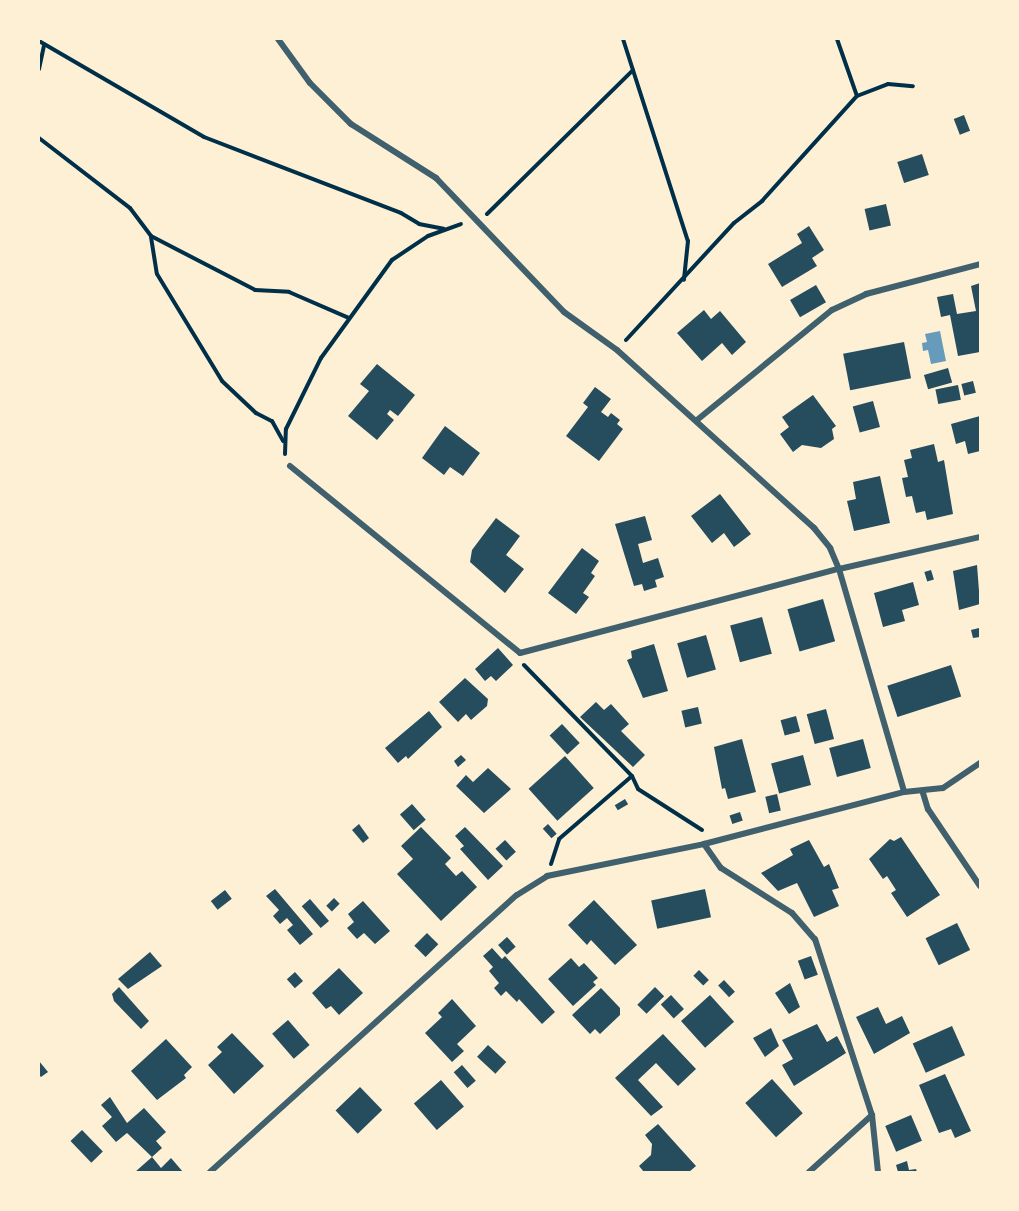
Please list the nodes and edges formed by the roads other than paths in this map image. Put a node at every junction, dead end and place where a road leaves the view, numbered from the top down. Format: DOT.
graph roads {
  1 [pos="278,39"];
  2 [pos="980,264"];
  3 [pos="697,420"];
  4 [pos="290,465"];
  5 [pos="980,537"];
  6 [pos="839,568"];
  7 [pos="980,763"];
  8 [pos="904,792"];
  9 [pos="923,793"];
  10 [pos="704,844"];
  11 [pos="980,885"];
  12 [pos="872,1116"];
  13 [pos="210,1172"];
  14 [pos="808,1172"];
  15 [pos="878,1172"];
  1 -- 3 [label="street"];
  2 -- 3 [label="street"];
  3 -- 6 [label="street"];
  4 -- 6 [label="street"];
  5 -- 6 [label="street"];
  6 -- 8 [label="street"];
  7 -- 9 [label="street"];
  8 -- 9 [label="street"];
  8 -- 10 [label="street"];
  9 -- 11 [label="street"];
  10 -- 12 [label="street"];
  10 -- 13 [label="street"];
  12 -- 14 [label="street"];
  12 -- 15 [label="street"];
}
